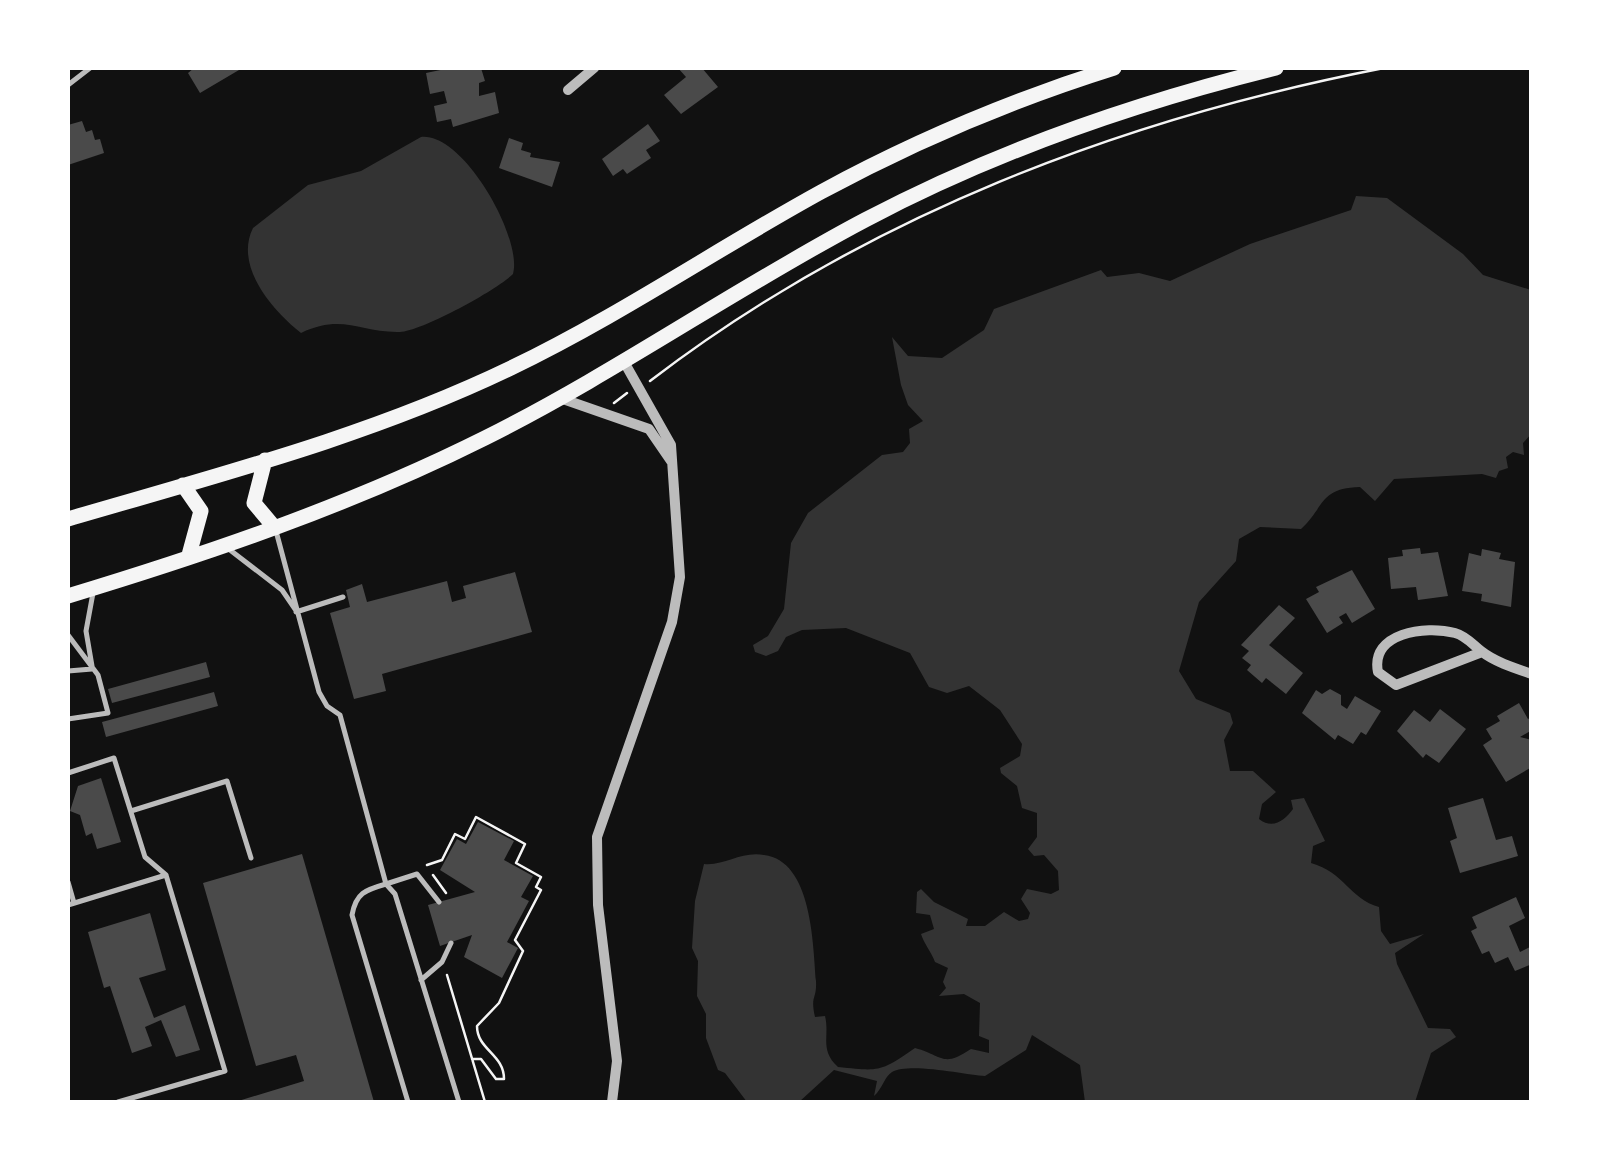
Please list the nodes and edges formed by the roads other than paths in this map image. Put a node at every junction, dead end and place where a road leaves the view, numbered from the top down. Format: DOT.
graph roads {
  1 [pos="90,68"];
  2 [pos="594,68"];
  3 [pos="1114,68"];
  4 [pos="1276,68"];
  5 [pos="68,85"];
  6 [pos="568,90"];
  7 [pos="623,360"];
  8 [pos="559,398"];
  9 [pos="265,460"];
  10 [pos="672,462"];
  11 [pos="183,485"];
  12 [pos="68,520"];
  13 [pos="275,528"];
  14 [pos="224,545"];
  15 [pos="189,555"];
  16 [pos="95,588"];
  17 [pos="68,596"];
  18 [pos="343,597"];
  19 [pos="296,612"];
  20 [pos="68,635"];
  21 [pos="1482,652"];
  22 [pos="92,669"];
  23 [pos="68,671"];
  24 [pos="1532,674"];
  25 [pos="68,719"];
  26 [pos="68,773"];
  27 [pos="130,811"];
  28 [pos="251,858"];
  29 [pos="166,875"];
  30 [pos="68,882"];
  31 [pos="386,884"];
  32 [pos="438,902"];
  33 [pos="71,904"];
  34 [pos="451,943"];
  35 [pos="421,980"];
  36 [pos="118,1102"];
  37 [pos="408,1102"];
  38 [pos="460,1102"];
  39 [pos="612,1102"];
  1 -- 5 [label="lane"];
  2 -- 6 [label="street"];
  3 -- 9 [label="highway"];
  4 -- 7 [label="highway"];
  7 -- 8 [label="highway"];
  7 -- 10 [label="street"];
  8 -- 10 [label="street"];
  8 -- 13 [label="highway"];
  9 -- 11 [label="highway"];
  9 -- 13 [label="highway"];
  10 -- 39 [label="street"];
  11 -- 12 [label="highway"];
  11 -- 15 [label="highway"];
  13 -- 14 [label="highway"];
  13 -- 19 [label="lane"];
  14 -- 15 [label="highway"];
  14 -- 19 [label="lane"];
  15 -- 16 [label="highway"];
  16 -- 17 [label="highway"];
  16 -- 22 [label="lane"];
  18 -- 19 [label="lane"];
  19 -- 31 [label="lane"];
  20 -- 22 [label="lane"];
  21 -- 21 [label="street"];
  21 -- 24 [label="street"];
  22 -- 23 [label="lane"];
  22 -- 25 [label="lane"];
  26 -- 27 [label="lane"];
  27 -- 28 [label="lane"];
  27 -- 29 [label="lane"];
  29 -- 33 [label="lane"];
  29 -- 36 [label="lane"];
  30 -- 33 [label="lane"];
  31 -- 32 [label="lane"];
  31 -- 35 [label="lane"];
  31 -- 37 [label="lane"];
  34 -- 35 [label="lane"];
  35 -- 38 [label="lane"];
}
